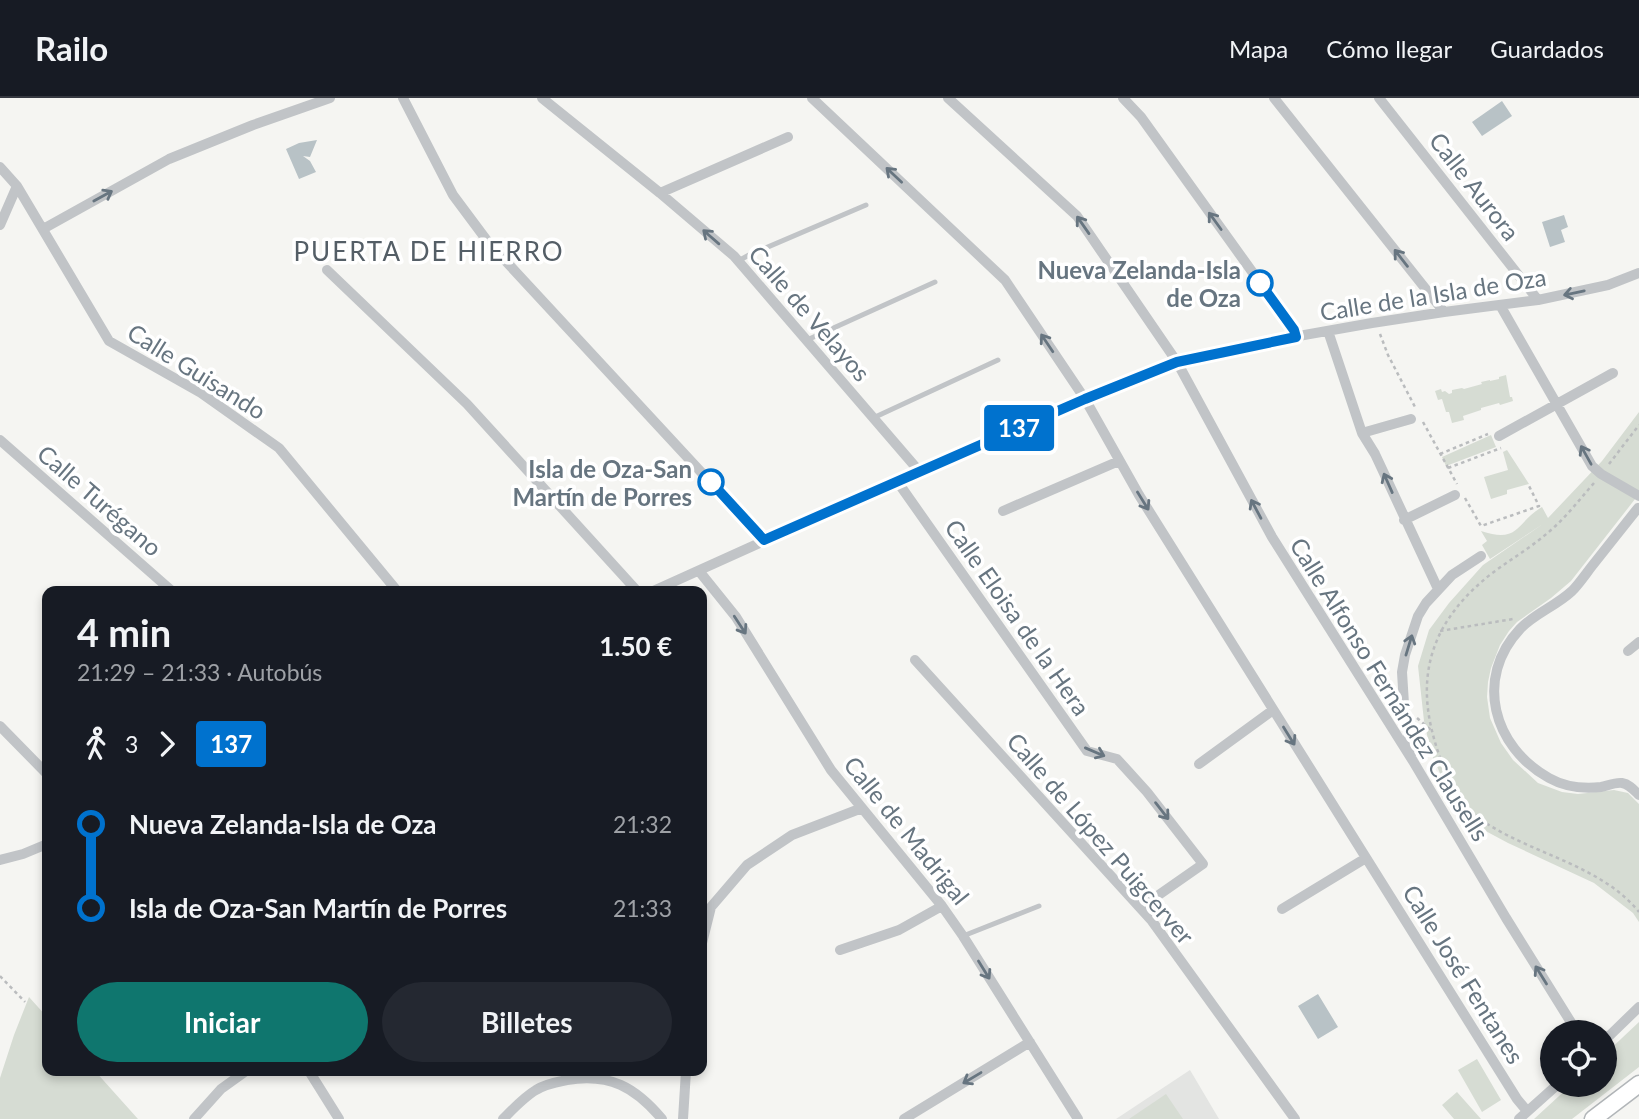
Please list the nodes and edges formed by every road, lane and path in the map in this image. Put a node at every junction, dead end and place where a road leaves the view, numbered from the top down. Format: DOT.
graph roads {
  1 [pos="330,98"];
  2 [pos="403,98"];
  3 [pos="542,98"];
  4 [pos="812,98"];
  5 [pos="948,98"];
  6 [pos="1123,98"];
  7 [pos="1274,98"];
  8 [pos="1379,98"];
  9 [pos="788,137"];
  10 [pos="0,167"];
  11 [pos="17,186"];
  12 [pos="660,193"];
  13 [pos="866,205"];
  14 [pos="0,225"];
  15 [pos="43,229"];
  16 [pos="738,261"];
  17 [pos="327,270"];
  18 [pos="1639,273"];
  19 [pos="935,282"];
  20 [pos="1538,300"];
  21 [pos="1500,304"];
  22 [pos="1444,312"];
  23 [pos="1328,331"];
  24 [pos="1379,331"];
  25 [pos="1296,337"];
  26 [pos="806,340"];
  27 [pos="998,360"];
  28 [pos="1177,362"];
  29 [pos="1613,373"];
  30 [pos="1085,399"];
  31 [pos="1557,403"];
  32 [pos="873,418"];
  33 [pos="1411,419"];
  34 [pos="1639,425"];
  35 [pos="1362,433"];
  36 [pos="1496,437"];
  37 [pos="0,439"];
  38 [pos="1119,461"];
  39 [pos="1608,466"];
  40 [pos="1448,468"];
  41 [pos="919,471"];
  42 [pos="897,481"];
  43 [pos="1528,484"];
  44 [pos="1455,495"];
  45 [pos="1639,496"];
  46 [pos="1638,508"];
  47 [pos="1003,511"];
  48 [pos="1404,520"];
  49 [pos="1481,526"];
  50 [pos="764,540"];
  51 [pos="1481,556"];
  52 [pos="699,571"];
  53 [pos="166,586"];
  54 [pos="393,586"];
  55 [pos="633,586"];
  56 [pos="665,586"];
  57 [pos="1438,589"];
  58 [pos="1529,621"];
  59 [pos="1440,631"];
  60 [pos="1639,642"];
  61 [pos="1628,651"];
  62 [pos="915,660"];
  63 [pos="1273,710"];
  64 [pos="0,726"];
  65 [pos="1413,761"];
  66 [pos="1199,764"];
  67 [pos="42,769"];
  68 [pos="1639,795"];
  69 [pos="862,807"];
  70 [pos="42,846"];
  71 [pos="1366,858"];
  72 [pos="0,860"];
  73 [pos="707,903"];
  74 [pos="942,906"];
  75 [pos="1040,906"];
  76 [pos="1140,908"];
  77 [pos="1282,909"];
  78 [pos="963,936"];
  79 [pos="840,950"];
  80 [pos="0,976"];
  81 [pos="25,1002"];
  82 [pos="1639,1007"];
  83 [pos="1570,1020"];
  84 [pos="1617,1028"];
  85 [pos="1030,1042"];
  86 [pos="239,1076"];
  87 [pos="312,1076"];
  88 [pos="686,1076"];
  89 [pos="1639,1084"];
  90 [pos="1543,1097"];
  91 [pos="1523,1115"];
  92 [pos="194,1119"];
  93 [pos="339,1119"];
  94 [pos="503,1119"];
  95 [pos="662,1119"];
  96 [pos="683,1119"];
  97 [pos="904,1119"];
  98 [pos="1078,1119"];
  99 [pos="1295,1119"];
  100 [pos="1592,1119"];
  15 -- 1 [label="street, one-way"];
  2 -- 50 [label="street"];
  3 -- 12 [label="street, Calle de Velayos"];
  30 -- 4 [label="street, Calle José Fentanes, one-way"];
  28 -- 5 [label="street, Calle Alfonso Fernández Clausells, one-way"];
  25 -- 6 [label="street, one-way"];
  22 -- 7 [label="street, one-way"];
  8 -- 20 [label="street, Calle Aurora"];
  9 -- 12 [label="street"];
  10 -- 11 [label="street, Calle Guisando"];
  11 -- 14 [label="street"];
  11 -- 15 [label="street, Calle Guisando"];
  16 -- 12 [label="street, Calle de Velayos, one-way"];
  13 -- 16 [label="lane"];
  15 -- 54 [label="street, Calle Guisando"];
  16 -- 26 [label="street, Calle de Velayos"];
  17 -- 55 [label="street"];
  18 -- 20 [label="street, Calle de la Isla de Oza, one-way"];
  19 -- 26 [label="lane"];
  20 -- 21 [label="street, Calle de la Isla de Oza"];
  21 -- 22 [label="street, Calle de la Isla de Oza"];
  21 -- 31 [label="street"];
  22 -- 23 [label="street, Calle de la Isla de Oza"];
  23 -- 25 [label="street, Calle de la Isla de Oza"];
  23 -- 35 [label="street"];
  24 -- 36 [label="path"];
  25 -- 28 [label="street, Calle de la Isla de Oza"];
  26 -- 32 [label="street, Calle de Velayos"];
  27 -- 32 [label="lane"];
  28 -- 30 [label="street, Calle de la Isla de Oza"];
  65 -- 28 [label="street, Calle Alfonso Fernández Clausells, one-way"];
  29 -- 31 [label="street"];
  30 -- 38 [label="street, Calle José Fentanes"];
  30 -- 41 [label="street, Calle de la Isla de Oza"];
  31 -- 36 [label="street"];
  45 -- 31 [label="street, one-way"];
  32 -- 41 [label="street, Calle de Velayos"];
  33 -- 35 [label="street"];
  34 -- 39 [label="path"];
  48 -- 35 [label="street, one-way"];
  36 -- 40 [label="path"];
  37 -- 53 [label="street, Calle Turégano"];
  38 -- 47 [label="street"];
  38 -- 63 [label="street, Calle José Fentanes, one-way"];
  41 -- 42 [label="street, Calle de la Isla de Oza"];
  42 -- 50 [label="street, Calle de la Isla de Oza"];
  42 -- 76 [label="street, Calle Eloisa de la Hera, one-way"];
  43 -- 49 [label="path"];
  44 -- 48 [label="street"];
  46 -- 58 [label="street"];
  48 -- 57 [label="street"];
  50 -- 52 [label="street, Calle de la Isla de Oza"];
  51 -- 57 [label="street"];
  52 -- 56 [label="street, Calle de la Isla de Oza"];
  52 -- 69 [label="street, Calle de Madrigal, one-way"];
  65 -- 57 [label="street, one-way"];
  58 -- 59 [label="path"];
  58 -- 68 [label="street"];
  60 -- 61 [label="street"];
  62 -- 76 [label="street, Calle de López Puigcerver"];
  63 -- 66 [label="street"];
  63 -- 71 [label="street, Calle José Fentanes, one-way"];
  64 -- 67 [label="street"];
  83 -- 65 [label="street, Calle Alfonso Fernández Clausells, one-way"];
  69 -- 73 [label="street"];
  69 -- 74 [label="street, Calle de Madrigal"];
  70 -- 72 [label="street"];
  71 -- 77 [label="street"];
  71 -- 91 [label="street, Calle José Fentanes"];
  74 -- 78 [label="street, Calle de Madrigal"];
  74 -- 79 [label="street"];
  75 -- 78 [label="lane"];
  76 -- 99 [label="street, Calle de López Puigcerver"];
  78 -- 85 [label="street, Calle de Madrigal, one-way"];
  80 -- 81 [label="path"];
  82 -- 84 [label="street"];
  85 -- 97 [label="street, one-way"];
  85 -- 98 [label="street, Calle de Madrigal"];
  86 -- 92 [label="street"];
  87 -- 93 [label="street"];
  88 -- 96 [label="street"];
  89 -- 100 [label="main road"];
  90 -- 91 [label="street"];
  94 -- 95 [label="street"];
}
